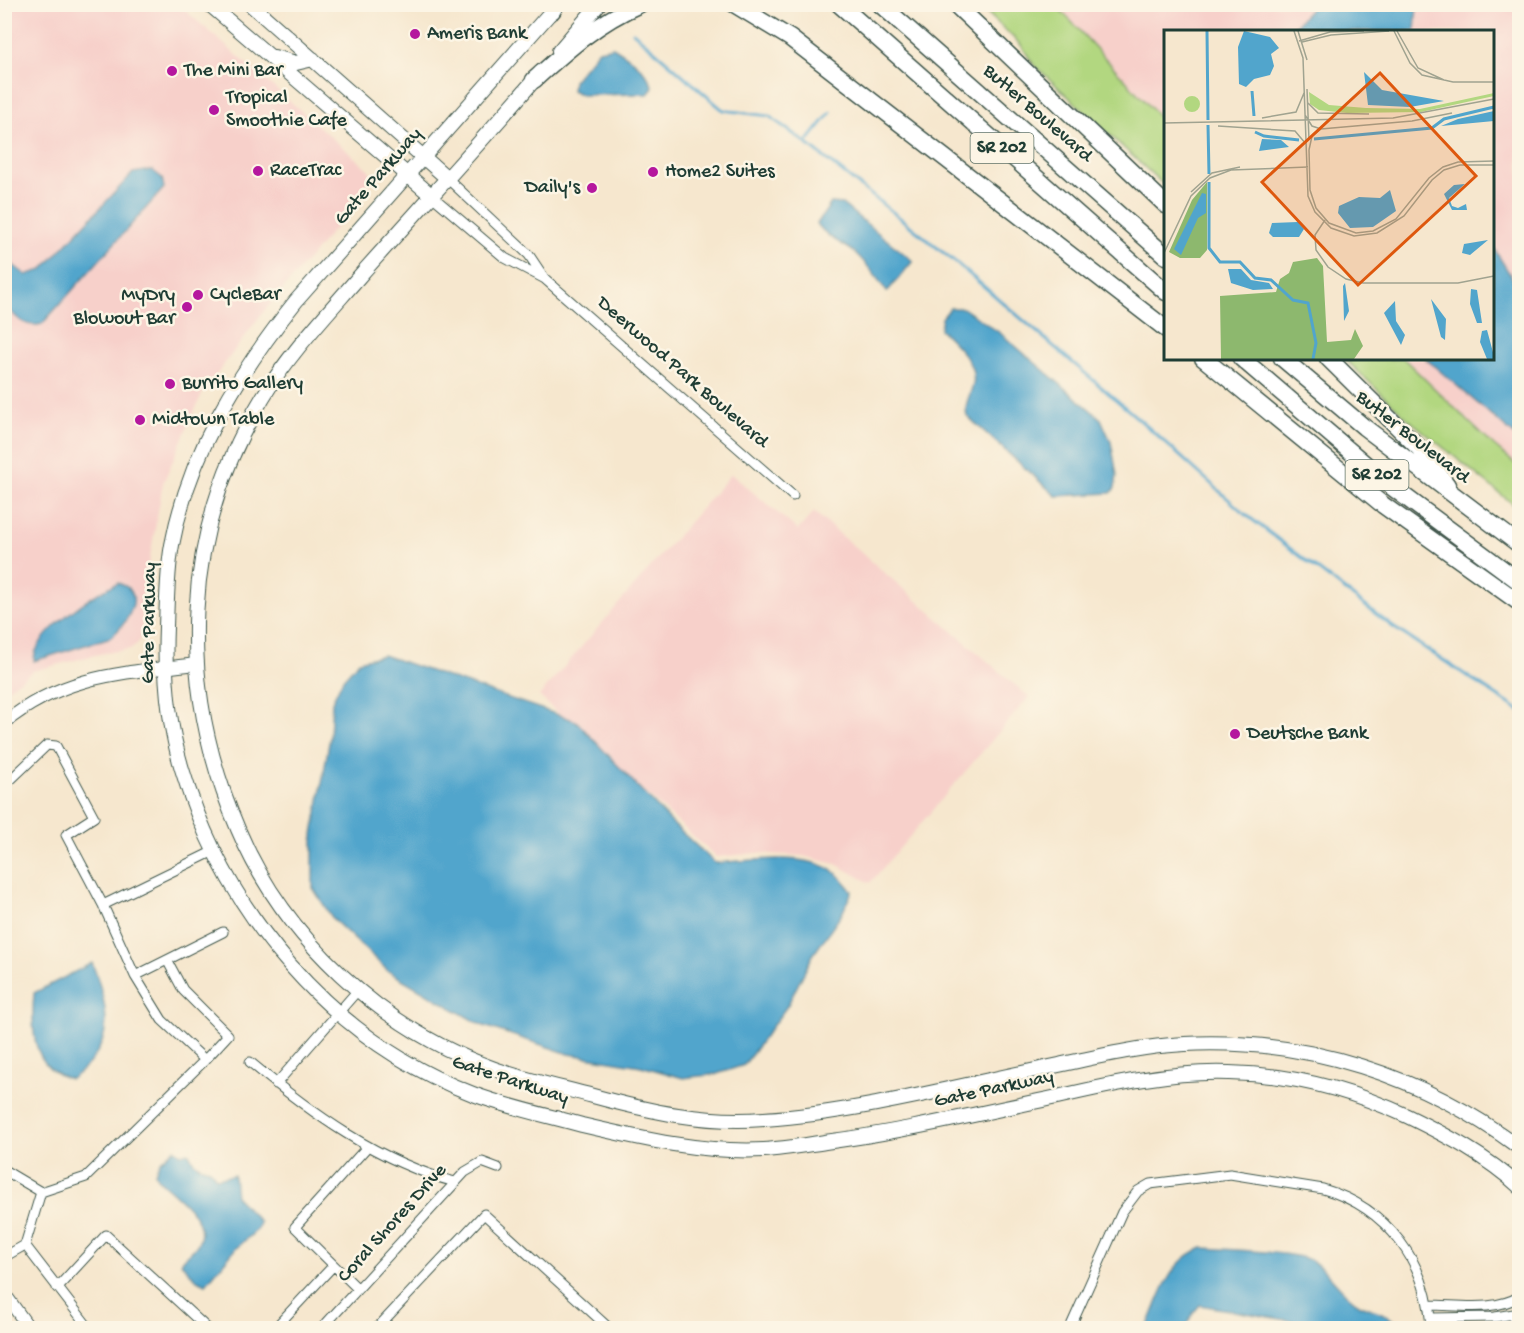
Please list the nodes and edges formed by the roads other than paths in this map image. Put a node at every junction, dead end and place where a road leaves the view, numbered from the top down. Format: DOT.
graph roads {
  1 [pos="208,4"];
  2 [pos="250,4"];
  3 [pos="599,4"];
  4 [pos="640,4"];
  5 [pos="735,4"];
  6 [pos="748,4"];
  7 [pos="839,4"];
  8 [pos="880,4"];
  9 [pos="955,4"];
  10 [pos="555,7"];
  11 [pos="790,38"];
  12 [pos="269,56"];
  13 [pos="313,59"];
  14 [pos="534,80"];
  15 [pos="424,155"];
  16 [pos="407,174"];
  17 [pos="447,178"];
  18 [pos="432,196"];
  19 [pos="1164,203"];
  20 [pos="1164,254"];
  21 [pos="545,279"];
  22 [pos="1164,290"];
  23 [pos="1164,327"];
  24 [pos="1205,360"];
  25 [pos="1243,360"];
  26 [pos="1284,360"];
  27 [pos="1330,360"];
  28 [pos="793,496"];
  29 [pos="1460,503"];
  30 [pos="1520,545"];
  31 [pos="1520,582"];
  32 [pos="1520,603"];
  33 [pos="197,664"];
  34 [pos="165,668"];
  35 [pos="4,723"];
  36 [pos="4,786"];
  37 [pos="214,851"];
  38 [pos="103,904"];
  39 [pos="223,932"];
  40 [pos="167,960"];
  41 [pos="135,976"];
  42 [pos="358,990"];
  43 [pos="338,1012"];
  44 [pos="205,1060"];
  45 [pos="250,1062"];
  46 [pos="276,1084"];
  47 [pos="368,1146"];
  48 [pos="1520,1148"];
  49 [pos="498,1168"];
  50 [pos="4,1170"];
  51 [pos="455,1182"];
  52 [pos="1520,1187"];
  53 [pos="41,1192"];
  54 [pos="25,1245"];
  55 [pos="4,1257"];
  56 [pos="333,1266"];
  57 [pos="57,1288"];
  58 [pos="358,1289"];
  59 [pos="4,1293"];
  60 [pos="1520,1296"];
  61 [pos="1510,1302"];
  62 [pos="1430,1305"];
  63 [pos="1519,1316"];
  64 [pos="1431,1318"];
  65 [pos="29,1329"];
  66 [pos="89,1329"];
  67 [pos="207,1329"];
  68 [pos="275,1329"];
  69 [pos="322,1329"];
  70 [pos="377,1329"];
  71 [pos="609,1329"];
  72 [pos="1070,1329"];
  73 [pos="1431,1329"];
  1 -- 12 [label="main road, Deerwood Park Boulevard"];
  2 -- 13 [label="main road, Deerwood Park Boulevard"];
  3 -- 14 [label="main road, Gate Parkway"];
  4 -- 14 [label="highway"];
  5 -- 11 [label="highway"];
  6 -- 11 [label="highway"];
  7 -- 22 [label="highway, SR 202"];
  8 -- 20 [label="highway, Butler Boulevard / SR 202"];
  9 -- 19 [label="highway"];
  10 -- 15 [label="main road, Gate Parkway"];
  11 -- 23 [label="highway"];
  12 -- 13 [label="main road"];
  12 -- 16 [label="main road, Deerwood Park Boulevard"];
  13 -- 15 [label="main road, Deerwood Park Boulevard"];
  14 -- 17 [label="main road, Gate Parkway"];
  15 -- 16 [label="main road, Gate Parkway"];
  15 -- 17 [label="main road, Deerwood Park Boulevard"];
  16 -- 18 [label="main road, Deerwood Park Boulevard"];
  16 -- 34 [label="main road, Gate Parkway"];
  17 -- 18 [label="main road, Gate Parkway"];
  17 -- 21 [label="street, Deerwood Park Boulevard"];
  18 -- 21 [label="street, Deerwood Park Boulevard"];
  18 -- 33 [label="main road, Gate Parkway"];
  21 -- 28 [label="street, Deerwood Park Boulevard"];
  24 -- 32 [label="highway"];
  25 -- 31 [label="highway, SR 202"];
  26 -- 29 [label="highway, Butler Boulevard / SR 202"];
  27 -- 29 [label="highway"];
  29 -- 30 [label="highway, Butler Boulevard / SR 202"];
  33 -- 34 [label="street"];
  33 -- 42 [label="main road, Gate Parkway"];
  34 -- 35 [label="street"];
  34 -- 37 [label="main road, Gate Parkway"];
  36 -- 38 [label="street"];
  37 -- 38 [label="street"];
  37 -- 43 [label="main road, Gate Parkway"];
  38 -- 41 [label="street"];
  39 -- 40 [label="street"];
  40 -- 41 [label="street"];
  40 -- 44 [label="street"];
  41 -- 44 [label="street"];
  42 -- 43 [label="street"];
  42 -- 48 [label="main road, Gate Parkway"];
  43 -- 46 [label="street"];
  43 -- 52 [label="main road, Gate Parkway"];
  44 -- 53 [label="street"];
  45 -- 46 [label="street"];
  46 -- 47 [label="street"];
  47 -- 51 [label="street"];
  47 -- 56 [label="street"];
  49 -- 51 [label="street, Coral Shores Drive"];
  50 -- 53 [label="street"];
  51 -- 58 [label="street, Coral Shores Drive"];
  53 -- 54 [label="street"];
  54 -- 55 [label="street"];
  54 -- 57 [label="street"];
  56 -- 58 [label="street"];
  56 -- 68 [label="street"];
  57 -- 66 [label="street"];
  57 -- 67 [label="street"];
  58 -- 69 [label="street, Coral Shores Drive"];
  59 -- 65 [label="street"];
  60 -- 61 [label="street"];
  61 -- 62 [label="street"];
  61 -- 63 [label="street"];
  62 -- 64 [label="street"];
  62 -- 72 [label="street"];
  63 -- 64 [label="street"];
  64 -- 73 [label="street"];
  70 -- 71 [label="street"];
}
